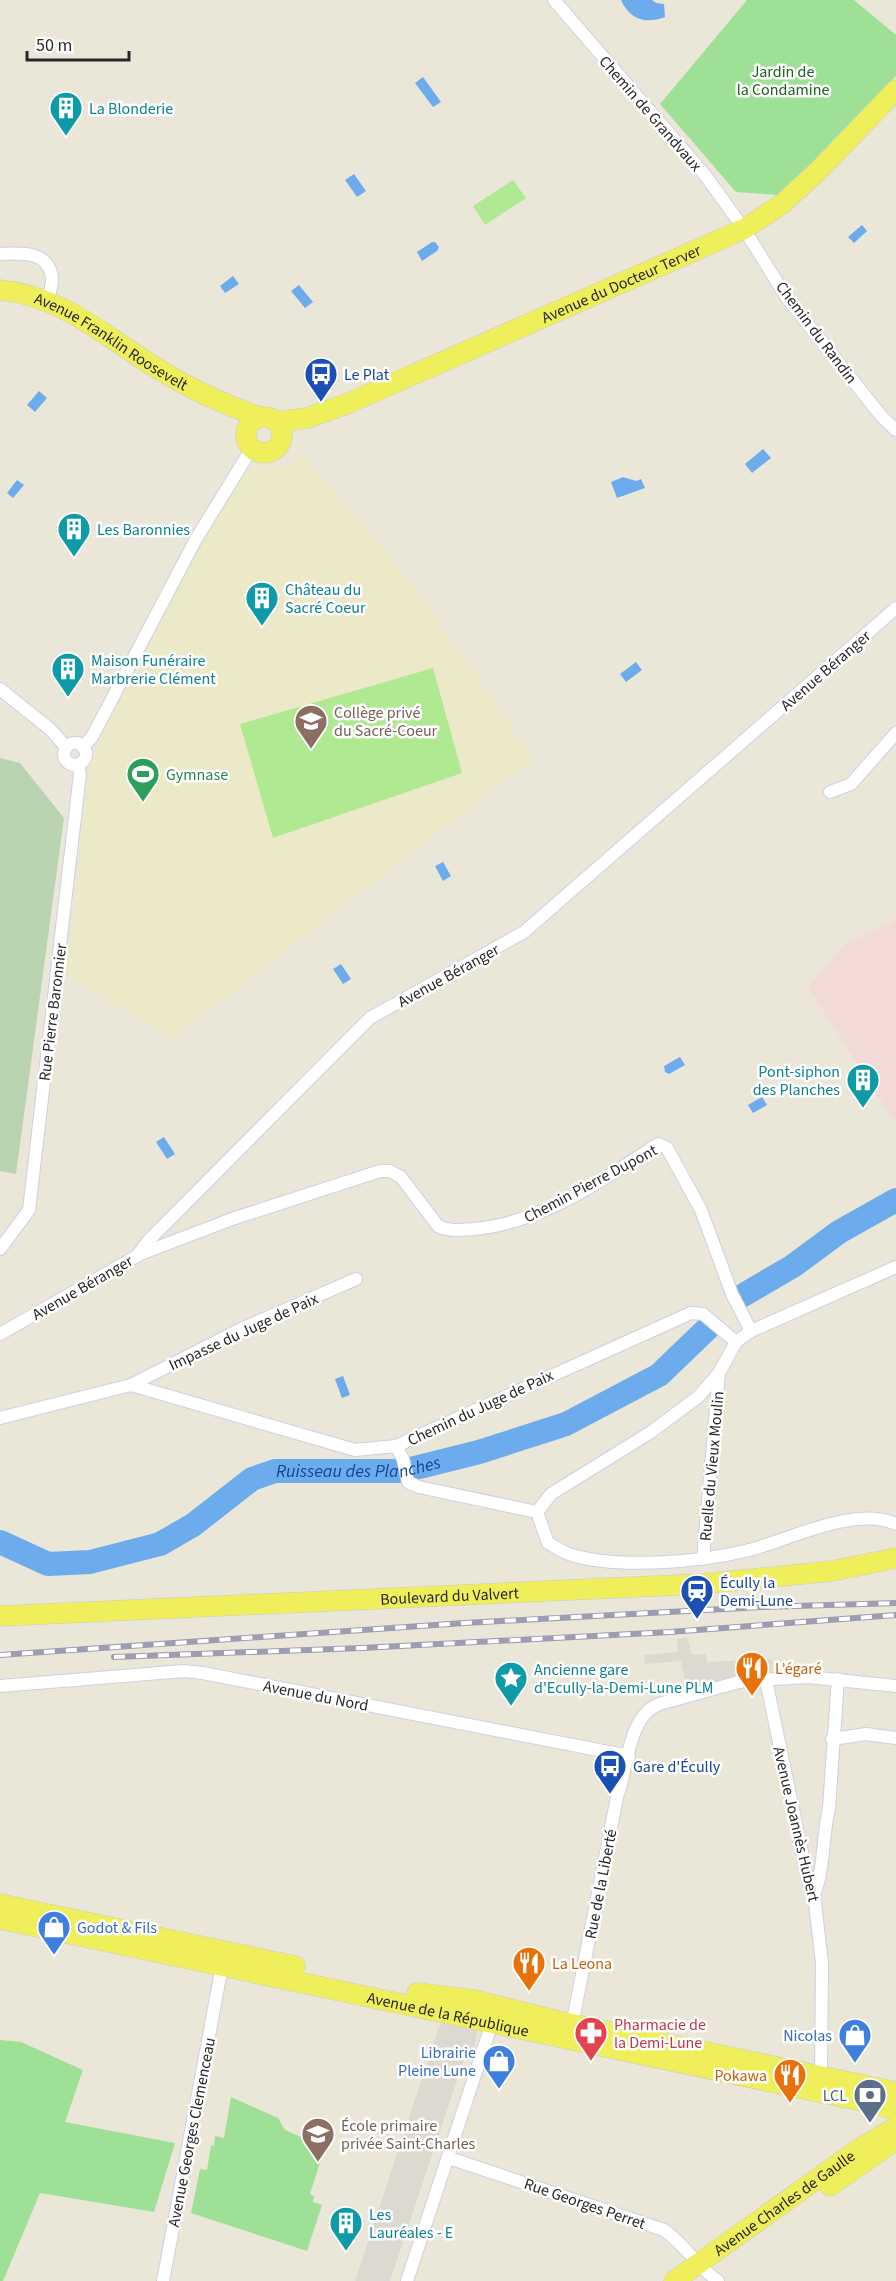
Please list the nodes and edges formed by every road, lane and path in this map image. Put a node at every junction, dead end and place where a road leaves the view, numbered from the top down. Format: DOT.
graph roads {
  1 [pos="554,0"];
  2 [pos="896,90"];
  3 [pos="744,229"];
  4 [pos="0,254"];
  5 [pos="0,290"];
  6 [pos="48,301"];
  7 [pos="221,403"];
  8 [pos="273,426"];
  9 [pos="896,430"];
  10 [pos="249,441"];
  11 [pos="896,608"];
  12 [pos="0,689"];
  13 [pos="896,733"];
  14 [pos="66,747"];
  15 [pos="83,747"];
  16 [pos="78,765"];
  17 [pos="831,792"];
  18 [pos="0,1249"];
  19 [pos="137,1256"];
  20 [pos="896,1267"];
  21 [pos="356,1279"];
  22 [pos="748,1326"];
  23 [pos="0,1334"];
  24 [pos="732,1338"];
  25 [pos="719,1373"];
  26 [pos="131,1385"];
  27 [pos="0,1418"];
  28 [pos="396,1446"];
  29 [pos="537,1512"];
  30 [pos="896,1524"];
  31 [pos="896,1558"];
  32 [pos="703,1559"];
  33 [pos="0,1616"];
  34 [pos="838,1679"];
  35 [pos="766,1680"];
  36 [pos="0,1686"];
  37 [pos="896,1686"];
  38 [pos="896,1738"];
  39 [pos="832,1739"];
  40 [pos="629,1756"];
  41 [pos="814,1895"];
  42 [pos="0,1904"];
  43 [pos="0,1919"];
  44 [pos="222,1967"];
  45 [pos="493,2021"];
  46 [pos="571,2025"];
  47 [pos="821,2078"];
  48 [pos="896,2092"];
  49 [pos="896,2110"];
  50 [pos="896,2127"];
  51 [pos="896,2140"];
  52 [pos="449,2158"];
  53 [pos="704,2274"];
  54 [pos="163,2281"];
  55 [pos="407,2281"];
  56 [pos="674,2281"];
  1 -- 3 [label="street, Chemin de Grandvaux"];
  2 -- 3 [label="main road, Avenue du Docteur Terver"];
  3 -- 8 [label="main road, Avenue du Docteur Terver"];
  3 -- 9 [label="street, Chemin du Randin"];
  4 -- 6 [label="street"];
  5 -- 6 [label="main road, Avenue Franklin Roosevelt"];
  6 -- 7 [label="main road, Avenue Franklin Roosevelt"];
  7 -- 8 [label="main road, Avenue Franklin Roosevelt"];
  7 -- 10 [label="main road, Avenue Franklin Roosevelt"];
  8 -- 10 [label="main road"];
  8 -- 10 [label="main road"];
  10 -- 15 [label="street"];
  11 -- 19 [label="street, Avenue Béranger"];
  12 -- 14 [label="street"];
  13 -- 17 [label="street"];
  14 -- 15 [label="street"];
  14 -- 16 [label="street"];
  15 -- 16 [label="street"];
  16 -- 18 [label="street, Rue Pierre Baronnier"];
  19 -- 22 [label="street, Chemin Pierre Dupont"];
  19 -- 23 [label="street, Avenue Béranger"];
  20 -- 22 [label="street"];
  21 -- 26 [label="street, Impasse du Juge de Paix"];
  22 -- 24 [label="street"];
  24 -- 25 [label="street"];
  24 -- 28 [label="street, Chemin du Juge de Paix"];
  25 -- 29 [label="street"];
  25 -- 32 [label="street, Ruelle du Vieux Moulin"];
  26 -- 27 [label="street"];
  26 -- 28 [label="street, Chemin du Juge de Paix"];
  28 -- 29 [label="street"];
  29 -- 32 [label="street"];
  30 -- 32 [label="street"];
  31 -- 33 [label="main road, Boulevard du Valvert"];
  34 -- 35 [label="street, Rue de la Liberté"];
  34 -- 37 [label="street, Rue de la Liberté"];
  34 -- 39 [label="street"];
  35 -- 40 [label="street, Rue de la Liberté"];
  35 -- 41 [label="street, Avenue Joannès Hubert"];
  36 -- 40 [label="street, Avenue du Nord"];
  38 -- 39 [label="street"];
  39 -- 41 [label="street"];
  40 -- 46 [label="street, Rue de la Liberté"];
  41 -- 47 [label="street, Avenue Joannès Hubert"];
  42 -- 44 [label="main road, Avenue de la République"];
  43 -- 44 [label="main road, Avenue de la République"];
  44 -- 45 [label="main road, Avenue de la République"];
  44 -- 54 [label="street, Avenue Georges Clemenceau"];
  45 -- 46 [label="main road, Avenue de la République"];
  45 -- 52 [label="street"];
  46 -- 47 [label="main road, Avenue de la République"];
  46 -- 49 [label="main road, Avenue de la République"];
  47 -- 48 [label="main road, Avenue de la République"];
  50 -- 53 [label="main road, Avenue Charles de Gaulle"];
  51 -- 53 [label="main road, Avenue Charles de Gaulle"];
  52 -- 53 [label="street, Rue Georges Perret"];
  52 -- 55 [label="street"];
  53 -- 56 [label="main road, Avenue Charles de Gaulle"];
}
